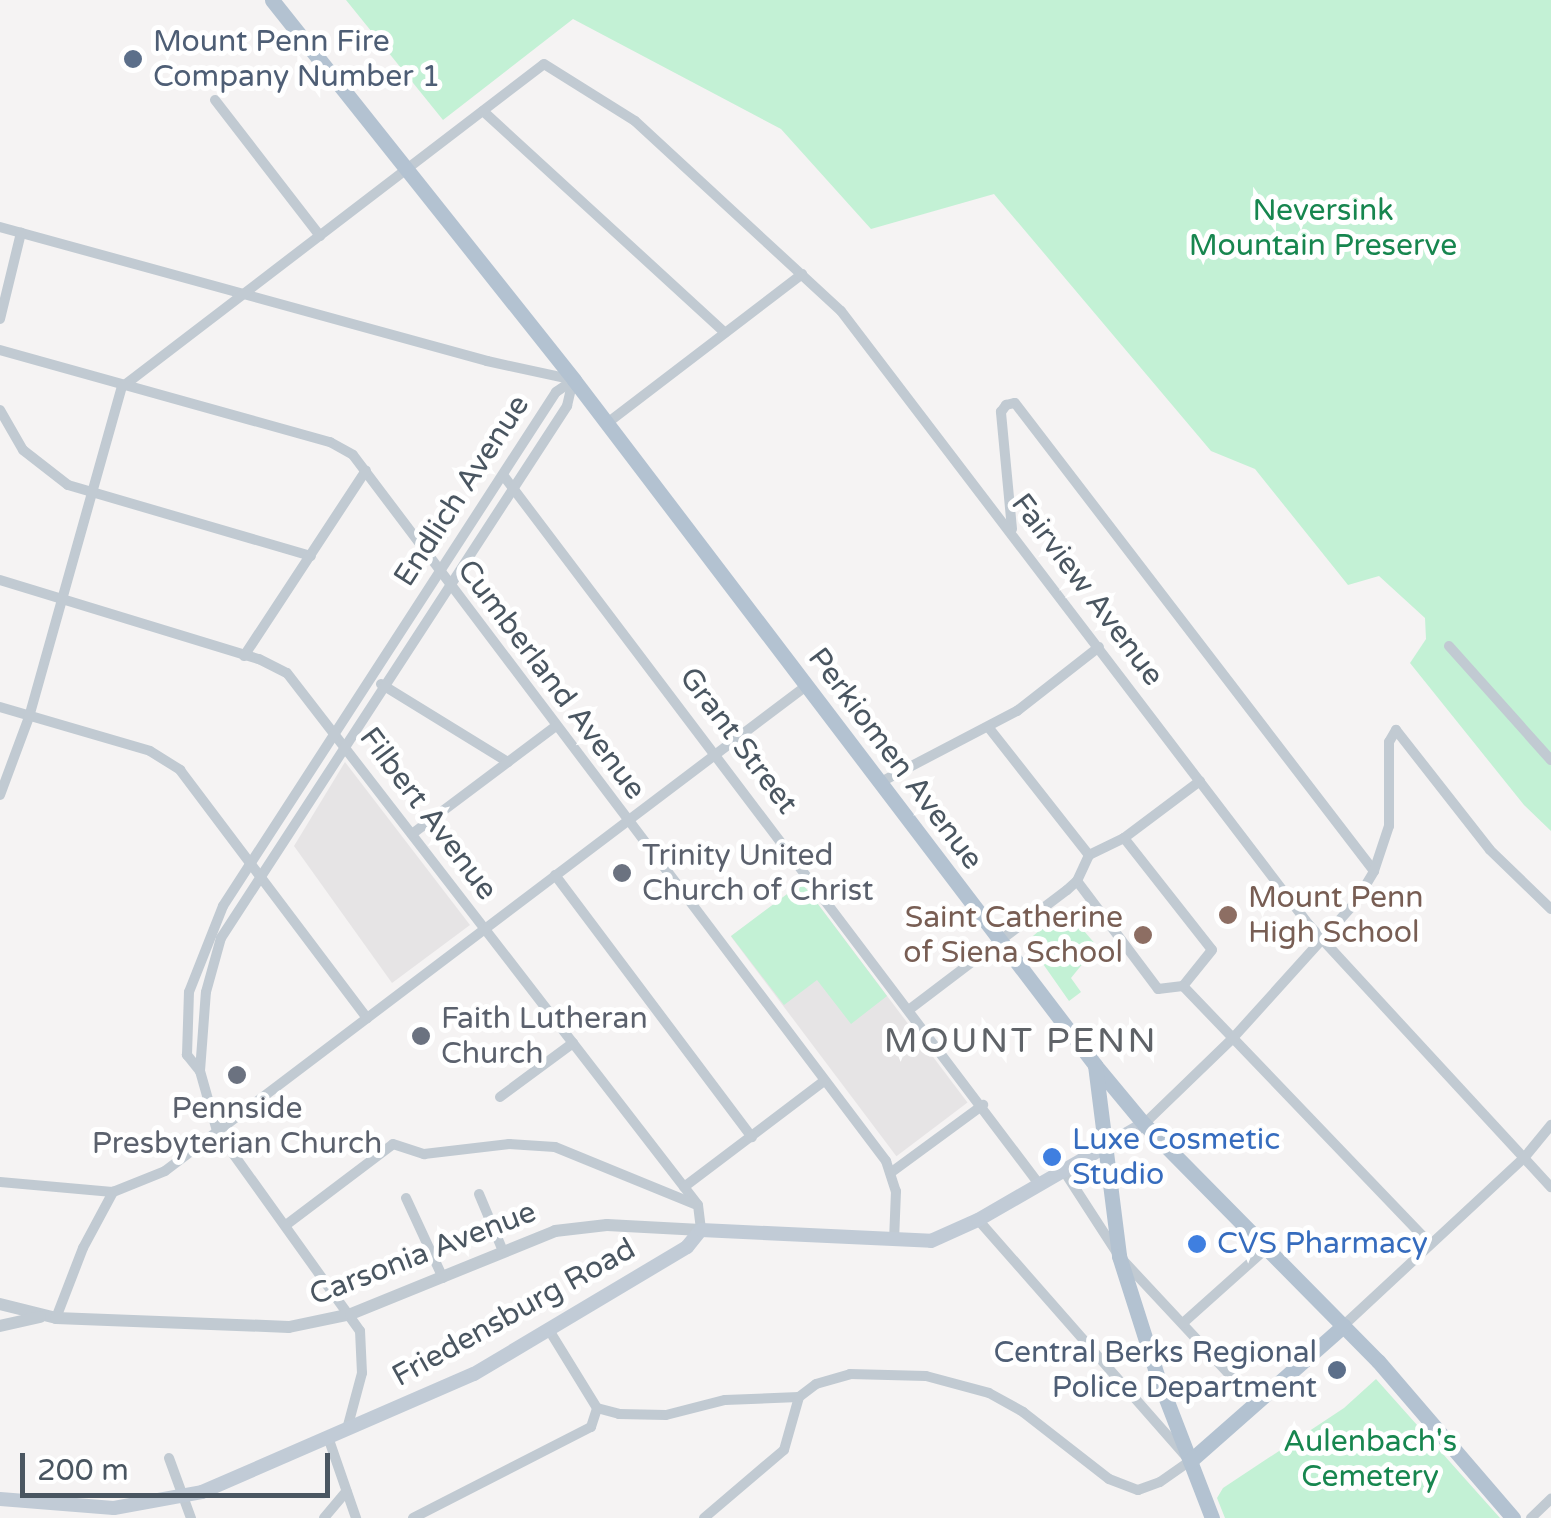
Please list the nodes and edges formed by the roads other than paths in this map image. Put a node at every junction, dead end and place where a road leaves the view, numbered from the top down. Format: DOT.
graph roads {
  1 [pos="272,0"];
  2 [pos="216,100"];
  3 [pos="484,112"];
  4 [pos="407,170"];
  5 [pos="0,226"];
  6 [pos="20,233"];
  7 [pos="320,236"];
  8 [pos="802,274"];
  9 [pos="244,292"];
  10 [pos="0,319"];
  11 [pos="725,333"];
  12 [pos="0,350"];
  13 [pos="574,380"];
  14 [pos="122,387"];
  15 [pos="0,410"];
  16 [pos="606,424"];
  17 [pos="366,470"];
  18 [pos="503,475"];
  19 [pos="512,486"];
  20 [pos="92,493"];
  21 [pos="1013,534"];
  22 [pos="311,556"];
  23 [pos="438,573"];
  24 [pos="0,580"];
  25 [pos="448,585"];
  26 [pos="61,601"];
  27 [pos="1449,646"];
  28 [pos="1098,647"];
  29 [pos="244,656"];
  30 [pos="370,676"];
  31 [pos="384,685"];
  32 [pos="806,686"];
  33 [pos="0,707"];
  34 [pos="29,717"];
  35 [pos="556,726"];
  36 [pos="989,728"];
  37 [pos="334,731"];
  38 [pos="345,746"];
  39 [pos="716,753"];
  40 [pos="1551,760"];
  41 [pos="508,762"];
  42 [pos="1200,781"];
  43 [pos="879,783"];
  44 [pos="0,796"];
  45 [pos="627,820"];
  46 [pos="412,834"];
  47 [pos="1124,838"];
  48 [pos="1089,854"];
  49 [pos="250,863"];
  50 [pos="1374,870"];
  51 [pos="260,875"];
  52 [pos="555,875"];
  53 [pos="1077,881"];
  54 [pos="1551,909"];
  55 [pos="484,928"];
  56 [pos="999,942"];
  57 [pos="1324,942"];
  58 [pos="1183,986"];
  59 [pos="910,1009"];
  60 [pos="367,1018"];
  61 [pos="1234,1038"];
  62 [pos="573,1043"];
  63 [pos="1095,1065"];
  64 [pos="200,1071"];
  65 [pos="824,1082"];
  66 [pos="500,1098"];
  67 [pos="982,1105"];
  68 [pos="1144,1124"];
  69 [pos="1551,1125"];
  70 [pos="216,1131"];
  71 [pos="752,1136"];
  72 [pos="1105,1147"];
  73 [pos="1524,1158"];
  74 [pos="1064,1171"];
  75 [pos="893,1172"];
  76 [pos="0,1182"];
  77 [pos="1039,1184"];
  78 [pos="684,1187"];
  79 [pos="1551,1187"];
  80 [pos="113,1192"];
  81 [pos="479,1194"];
  82 [pos="406,1198"];
  83 [pos="698,1205"];
  84 [pos="978,1220"];
  85 [pos="286,1225"];
  86 [pos="702,1230"];
  87 [pos="894,1241"];
  88 [pos="1430,1244"];
  89 [pos="1268,1246"];
  90 [pos="503,1252"];
  91 [pos="1119,1256"];
  92 [pos="443,1278"];
  93 [pos="0,1304"];
  94 [pos="351,1314"];
  95 [pos="49,1317"];
  96 [pos="1183,1323"];
  97 [pos="1344,1325"];
  98 [pos="0,1326"];
  99 [pos="549,1330"];
  100 [pos="798,1397"];
  101 [pos="1257,1404"];
  102 [pos="596,1408"];
  103 [pos="345,1432"];
  104 [pos="329,1440"];
  105 [pos="169,1458"];
  106 [pos="1190,1460"];
  107 [pos="347,1491"];
  108 [pos="184,1496"];
  109 [pos="0,1499"];
  110 [pos="1551,1499"];
  111 [pos="191,1518"];
  112 [pos="324,1518"];
  113 [pos="356,1518"];
  114 [pos="412,1518"];
  115 [pos="704,1518"];
  116 [pos="1212,1518"];
  117 [pos="1514,1518"];
  118 [pos="1531,1518"];
  1 -- 4 [label="main road, Perkiomen Avenue"];
  2 -- 7 [label="street"];
  3 -- 4 [label="street"];
  3 -- 8 [label="street, Fairview Avenue"];
  3 -- 11 [label="street"];
  4 -- 7 [label="street"];
  4 -- 13 [label="main road, Perkiomen Avenue"];
  5 -- 6 [label="street"];
  6 -- 9 [label="street"];
  6 -- 10 [label="street"];
  7 -- 9 [label="street"];
  8 -- 11 [label="street"];
  8 -- 21 [label="street, Fairview Avenue"];
  9 -- 13 [label="street"];
  9 -- 14 [label="street"];
  11 -- 16 [label="street"];
  12 -- 14 [label="street, Cumberland Avenue"];
  13 -- 16 [label="main road, Perkiomen Avenue"];
  13 -- 18 [label="street, Endlich Avenue"];
  13 -- 19 [label="street, Endlich Avenue"];
  14 -- 17 [label="street, Cumberland Avenue"];
  14 -- 20 [label="street"];
  15 -- 20 [label="street"];
  16 -- 32 [label="main road, Perkiomen Avenue"];
  17 -- 22 [label="street"];
  17 -- 23 [label="street, Cumberland Avenue"];
  18 -- 19 [label="street, Grant Street"];
  18 -- 23 [label="street, Endlich Avenue"];
  19 -- 25 [label="street, Endlich Avenue"];
  19 -- 39 [label="street, Grant Street"];
  20 -- 22 [label="street"];
  20 -- 26 [label="street"];
  21 -- 28 [label="street, Fairview Avenue"];
  21 -- 50 [label="street"];
  22 -- 29 [label="street"];
  23 -- 25 [label="street, Cumberland Avenue"];
  23 -- 30 [label="street, Endlich Avenue"];
  24 -- 26 [label="street, Filbert Avenue"];
  25 -- 31 [label="street, Endlich Avenue"];
  25 -- 35 [label="street, Cumberland Avenue"];
  26 -- 29 [label="street, Filbert Avenue"];
  26 -- 34 [label="street"];
  27 -- 40 [label="street"];
  28 -- 36 [label="street"];
  28 -- 42 [label="street, Fairview Avenue"];
  29 -- 37 [label="street, Filbert Avenue"];
  30 -- 31 [label="street"];
  30 -- 37 [label="street, Endlich Avenue"];
  31 -- 38 [label="street, Endlich Avenue"];
  31 -- 41 [label="street"];
  32 -- 39 [label="street"];
  32 -- 43 [label="main road, Perkiomen Avenue"];
  33 -- 34 [label="street"];
  34 -- 44 [label="street"];
  34 -- 49 [label="street"];
  35 -- 41 [label="street"];
  35 -- 45 [label="street, Cumberland Avenue"];
  36 -- 43 [label="street"];
  36 -- 48 [label="street"];
  37 -- 38 [label="street, Filbert Avenue"];
  37 -- 49 [label="street, Endlich Avenue"];
  38 -- 46 [label="street, Filbert Avenue"];
  38 -- 51 [label="street, Endlich Avenue"];
  39 -- 45 [label="street"];
  39 -- 59 [label="street, Grant Street"];
  41 -- 46 [label="street"];
  42 -- 47 [label="street"];
  42 -- 57 [label="street, Fairview Avenue"];
  43 -- 56 [label="main road, Perkiomen Avenue"];
  45 -- 52 [label="street"];
  45 -- 65 [label="street, Cumberland Avenue"];
  46 -- 55 [label="street, Filbert Avenue"];
  47 -- 48 [label="street"];
  47 -- 58 [label="street"];
  48 -- 53 [label="street"];
  49 -- 51 [label="street"];
  49 -- 64 [label="street, Endlich Avenue"];
  50 -- 54 [label="street"];
  50 -- 57 [label="street"];
  51 -- 60 [label="street"];
  51 -- 64 [label="street, Endlich Avenue"];
  52 -- 55 [label="street"];
  52 -- 71 [label="street"];
  53 -- 56 [label="street"];
  53 -- 58 [label="street"];
  55 -- 60 [label="street"];
  55 -- 62 [label="street, Filbert Avenue"];
  56 -- 59 [label="street"];
  56 -- 63 [label="main road, Perkiomen Avenue"];
  57 -- 61 [label="street"];
  57 -- 73 [label="street, Fairview Avenue"];
  58 -- 61 [label="street"];
  59 -- 67 [label="street, Grant Street"];
  60 -- 70 [label="street"];
  61 -- 68 [label="street"];
  61 -- 88 [label="street"];
  62 -- 66 [label="street"];
  62 -- 78 [label="street, Filbert Avenue"];
  63 -- 68 [label="main road, Perkiomen Avenue"];
  63 -- 72 [label="main road"];
  64 -- 70 [label="street, Endlich Avenue"];
  65 -- 71 [label="street"];
  65 -- 75 [label="street, Cumberland Avenue"];
  67 -- 75 [label="street"];
  67 -- 77 [label="street, Grant Street"];
  68 -- 72 [label="main road"];
  68 -- 89 [label="main road, Perkiomen Avenue"];
  69 -- 73 [label="street"];
  70 -- 80 [label="street"];
  70 -- 85 [label="street, Endlich Avenue"];
  71 -- 78 [label="street"];
  72 -- 74 [label="main road"];
  72 -- 91 [label="main road"];
  73 -- 79 [label="street, Fairview Avenue"];
  73 -- 88 [label="street"];
  74 -- 77 [label="main road"];
  74 -- 91 [label="street"];
  75 -- 87 [label="street"];
  76 -- 80 [label="street"];
  77 -- 84 [label="main road"];
  78 -- 83 [label="street, Filbert Avenue"];
  80 -- 95 [label="street"];
  81 -- 90 [label="street"];
  82 -- 92 [label="street"];
  83 -- 85 [label="street"];
  83 -- 86 [label="street, Filbert Avenue"];
  84 -- 87 [label="main road"];
  84 -- 106 [label="street"];
  85 -- 94 [label="street, Endlich Avenue"];
  86 -- 87 [label="main road"];
  86 -- 90 [label="street, Carsonia Avenue"];
  86 -- 99 [label="main road, Friedensburg Road"];
  88 -- 97 [label="street"];
  89 -- 96 [label="street"];
  89 -- 97 [label="main road, Perkiomen Avenue"];
  90 -- 92 [label="street, Carsonia Avenue"];
  91 -- 96 [label="street"];
  91 -- 106 [label="main road"];
  92 -- 94 [label="street, Carsonia Avenue"];
  93 -- 95 [label="street, Carsonia Avenue"];
  94 -- 95 [label="street, Carsonia Avenue"];
  94 -- 103 [label="street, Endlich Avenue"];
  95 -- 98 [label="street, Carsonia Avenue"];
  96 -- 101 [label="street"];
  97 -- 101 [label="main road"];
  97 -- 117 [label="main road, Perkiomen Avenue"];
  99 -- 102 [label="street"];
  99 -- 103 [label="main road, Friedensburg Road"];
  100 -- 102 [label="street"];
  100 -- 106 [label="street"];
  100 -- 115 [label="street"];
  101 -- 106 [label="main road"];
  102 -- 114 [label="street"];
  103 -- 104 [label="main road, Friedensburg Road"];
  104 -- 107 [label="street"];
  104 -- 108 [label="main road, Friedensburg Road"];
  105 -- 108 [label="street"];
  106 -- 116 [label="main road"];
  107 -- 112 [label="street"];
  107 -- 113 [label="street"];
  108 -- 109 [label="main road, Friedensburg Road"];
  108 -- 111 [label="street"];
  110 -- 118 [label="street"];
}
